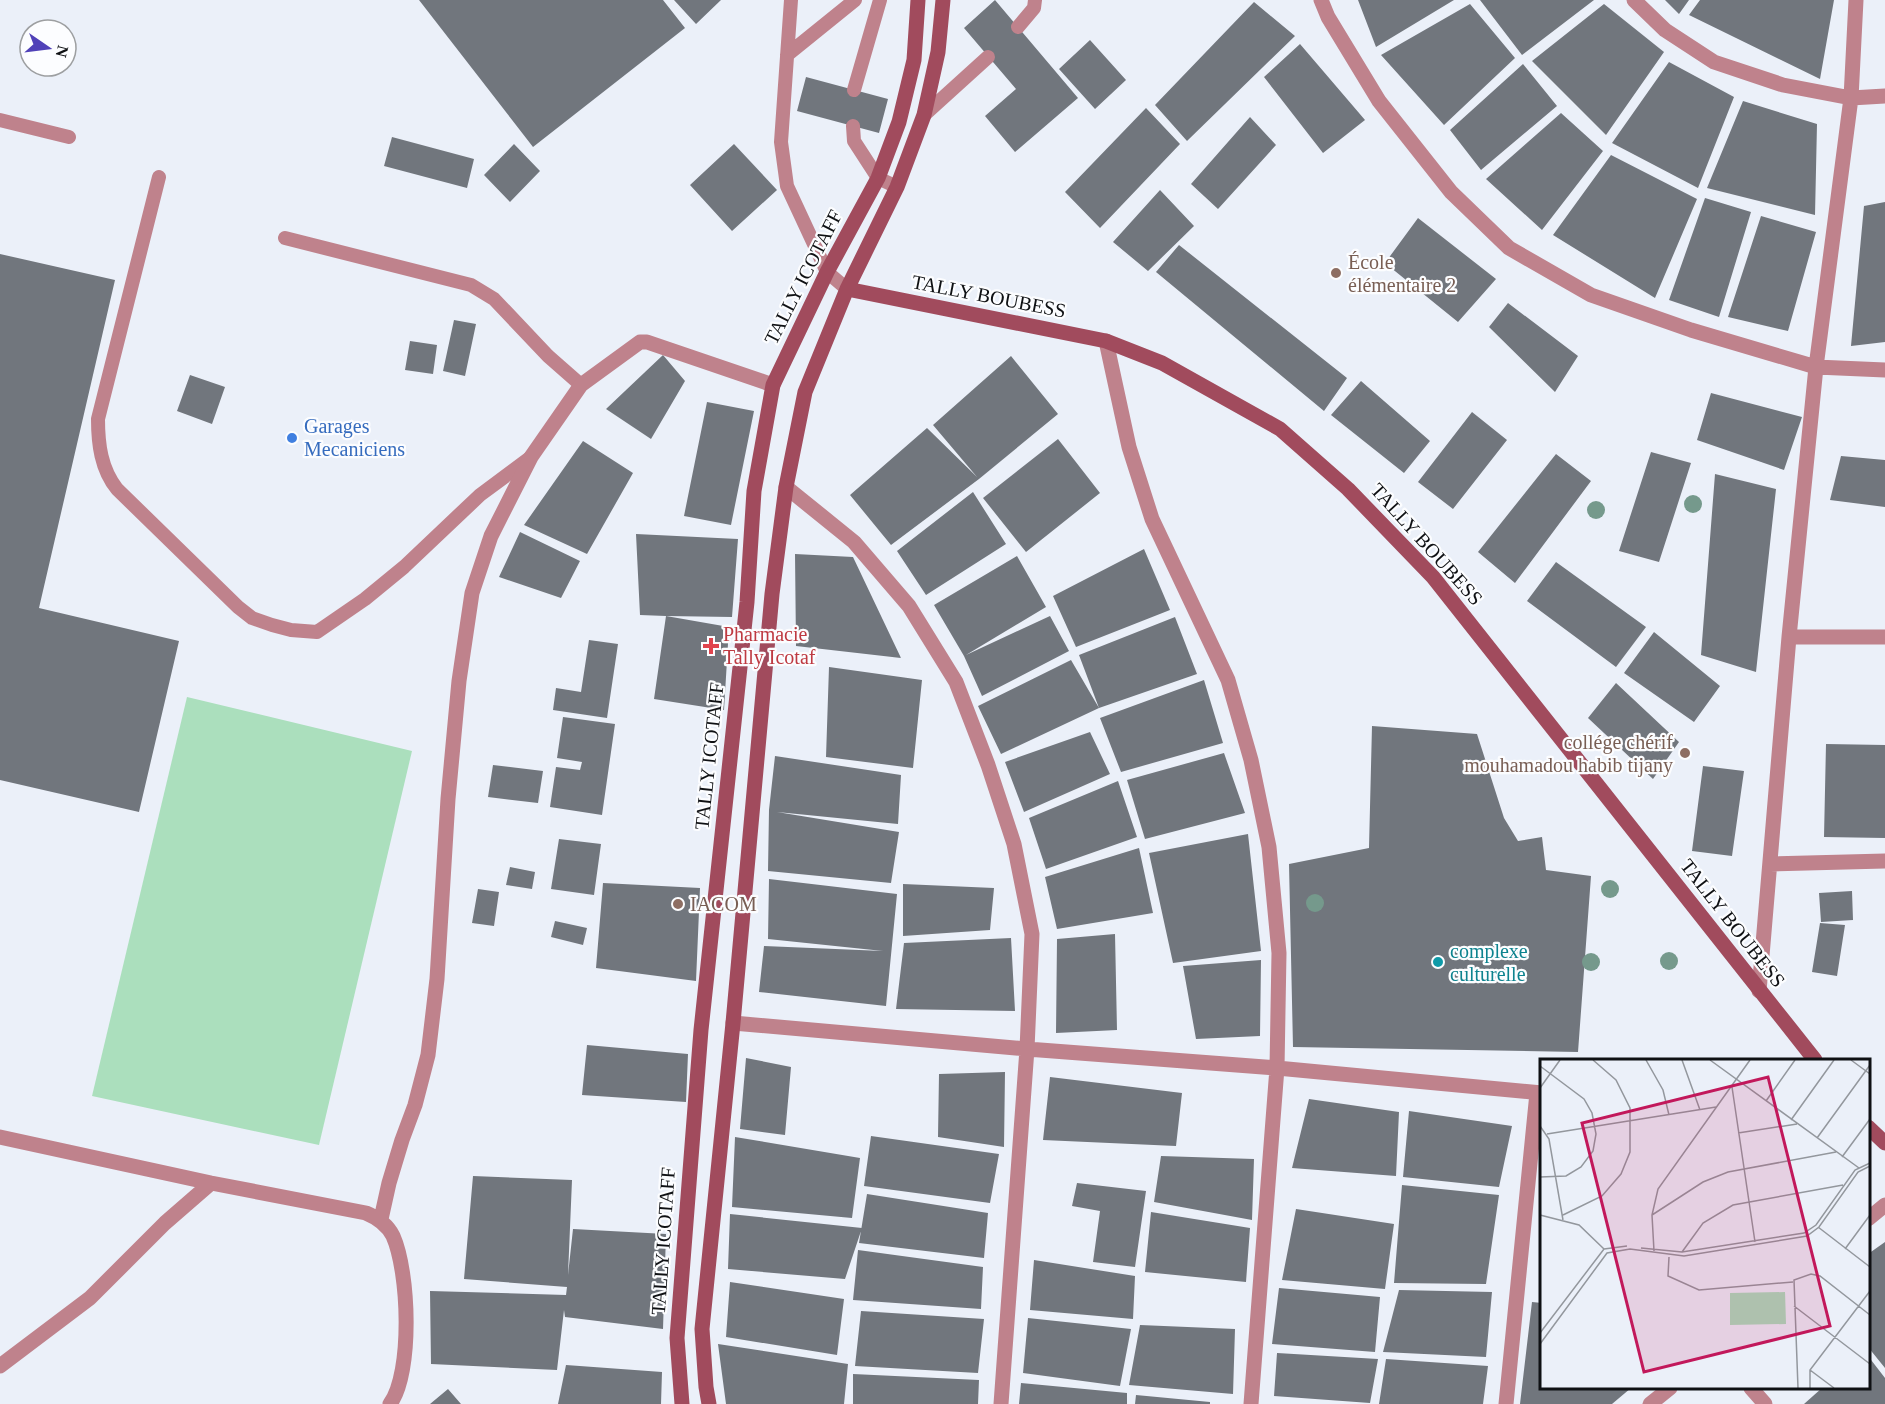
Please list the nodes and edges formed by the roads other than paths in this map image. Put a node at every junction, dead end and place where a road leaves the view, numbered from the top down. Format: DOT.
graph roads {
  1 [pos="791,0"];
  2 [pos="855,0"];
  3 [pos="879,0"];
  4 [pos="918,0"];
  5 [pos="943,0"];
  6 [pos="1035,0"];
  7 [pos="1321,0"];
  8 [pos="1635,0"];
  9 [pos="1856,0"];
  10 [pos="1018,27"];
  11 [pos="787,55"];
  12 [pos="988,57"];
  13 [pos="854,90"];
  14 [pos="1885,96"];
  15 [pos="1851,98"];
  16 [pos="924,115"];
  17 [pos="0,120"];
  18 [pos="853,126"];
  19 [pos="69,137"];
  20 [pos="159,177"];
  21 [pos="878,178"];
  22 [pos="897,187"];
  23 [pos="285,238"];
  24 [pos="827,272"];
  25 [pos="847,289"];
  26 [pos="1106,341"];
  27 [pos="1816,367"];
  28 [pos="1885,370"];
  29 [pos="581,385"];
  30 [pos="773,385"];
  31 [pos="531,457"];
  32 [pos="786,487"];
  33 [pos="1789,637"];
  34 [pos="1885,637"];
  35 [pos="1885,861"];
  36 [pos="1770,864"];
  37 [pos="1760,991"];
  38 [pos="733,1023"];
  39 [pos="1027,1049"];
  40 [pos="1814,1059"];
  41 [pos="1276,1068"];
  42 [pos="1539,1093"];
  43 [pos="1870,1130"];
  44 [pos="0,1137"];
  45 [pos="1885,1143"];
  46 [pos="211,1184"];
  47 [pos="1885,1205"];
  48 [pos="1870,1218"];
  49 [pos="381,1220"];
  50 [pos="0,1366"];
  51 [pos="1669,1389"];
  52 [pos="1752,1389"];
  53 [pos="390,1404"];
  54 [pos="682,1404"];
  55 [pos="709,1404"];
  56 [pos="1001,1404"];
  57 [pos="1251,1404"];
  58 [pos="1506,1404"];
  59 [pos="1650,1404"];
  60 [pos="1765,1404"];
  1 -- 11 [label="lane"];
  2 -- 11 [label="lane"];
  3 -- 13 [label="lane"];
  4 -- 21 [label="street, TALLY ICOTAFF"];
  5 -- 16 [label="street"];
  6 -- 10 [label="lane"];
  7 -- 27 [label="street"];
  8 -- 15 [label="street"];
  9 -- 15 [label="street"];
  11 -- 24 [label="lane"];
  12 -- 16 [label="lane"];
  14 -- 15 [label="street"];
  15 -- 27 [label="street"];
  16 -- 22 [label="street"];
  17 -- 19 [label="lane"];
  18 -- 21 [label="lane"];
  20 -- 31 [label="lane"];
  21 -- 22 [label="lane"];
  21 -- 24 [label="street, TALLY ICOTAFF"];
  22 -- 25 [label="street"];
  23 -- 29 [label="lane"];
  24 -- 25 [label="lane"];
  24 -- 30 [label="street, TALLY ICOTAFF"];
  25 -- 26 [label="street, TALLY BOUBESS"];
  25 -- 32 [label="street"];
  26 -- 37 [label="street, TALLY BOUBESS"];
  26 -- 41 [label="street"];
  27 -- 28 [label="street"];
  27 -- 33 [label="street"];
  29 -- 30 [label="street"];
  29 -- 31 [label="street"];
  30 -- 54 [label="street, TALLY ICOTAFF"];
  31 -- 49 [label="street"];
  32 -- 38 [label="street"];
  32 -- 39 [label="street"];
  33 -- 34 [label="street"];
  33 -- 36 [label="street"];
  35 -- 36 [label="street"];
  36 -- 37 [label="street"];
  37 -- 40 [label="street, TALLY BOUBESS"];
  38 -- 39 [label="street"];
  38 -- 55 [label="street"];
  39 -- 41 [label="street"];
  39 -- 56 [label="street"];
  41 -- 42 [label="street"];
  41 -- 57 [label="street"];
  42 -- 58 [label="street"];
  43 -- 45 [label="street"];
  44 -- 46 [label="street"];
  46 -- 49 [label="street"];
  46 -- 50 [label="street"];
  47 -- 48 [label="street"];
  49 -- 53 [label="street"];
  51 -- 59 [label="street"];
  52 -- 60 [label="street"];
}
